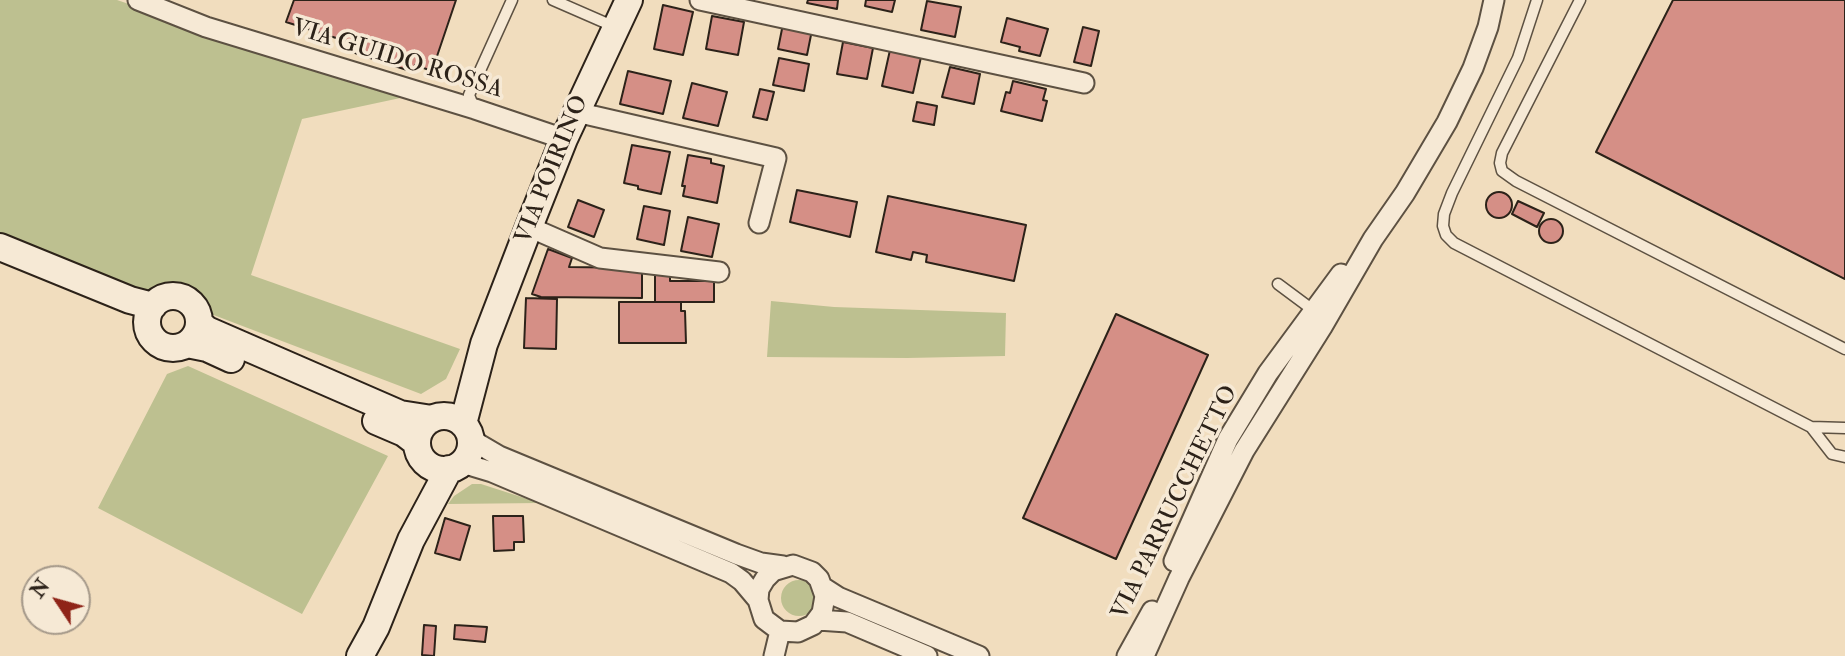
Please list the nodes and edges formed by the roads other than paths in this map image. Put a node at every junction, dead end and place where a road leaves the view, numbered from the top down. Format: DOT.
graph roads {
  1 [pos="138,0"];
  2 [pos="512,0"];
  3 [pos="553,0"];
  4 [pos="629,0"];
  5 [pos="700,0"];
  6 [pos="1494,0"];
  7 [pos="1537,0"];
  8 [pos="1580,0"];
  9 [pos="615,27"];
  10 [pos="1084,83"];
  11 [pos="475,109"];
  12 [pos="576,112"];
  13 [pos="564,139"];
  14 [pos="759,223"];
  15 [pos="529,227"];
  16 [pos="1373,239"];
  17 [pos="0,247"];
  18 [pos="0,258"];
  19 [pos="719,272"];
  20 [pos="1278,284"];
  21 [pos="1313,310"];
  22 [pos="150,314"];
  23 [pos="193,334"];
  24 [pos="1845,349"];
  25 [pos="1279,393"];
  26 [pos="1811,427"];
  27 [pos="1845,428"];
  28 [pos="445,442"];
  29 [pos="1845,457"];
  30 [pos="783,566"];
  31 [pos="824,588"];
  32 [pos="758,600"];
  33 [pos="818,620"];
  34 [pos="780,631"];
  35 [pos="360,656"];
  36 [pos="774,656"];
  37 [pos="926,656"];
  38 [pos="979,656"];
  39 [pos="1127,656"];
  40 [pos="1144,656"];
  1 -- 11 [label="street, VIA GUIDO ROSSA"];
  2 -- 11 [label="lane"];
  3 -- 9 [label="lane"];
  4 -- 9 [label="street, VIA POIRINO"];
  5 -- 10 [label="street"];
  6 -- 16 [label="street, VIA PARRUCCHETTO"];
  7 -- 26 [label="lane"];
  8 -- 24 [label="lane"];
  9 -- 12 [label="street, VIA POIRINO"];
  11 -- 13 [label="street, VIA GUIDO ROSSA"];
  12 -- 13 [label="street, VIA POIRINO"];
  12 -- 14 [label="street"];
  13 -- 15 [label="street, VIA POIRINO"];
  15 -- 19 [label="street"];
  15 -- 28 [label="street, VIA POIRINO"];
  16 -- 21 [label="street, VIA PARRUCCHETTO"];
  16 -- 25 [label="street, VIA PARRUCCHETTO"];
  17 -- 22 [label="street"];
  18 -- 22 [label="street"];
  20 -- 21 [label="lane"];
  21 -- 25 [label="lane"];
  21 -- 39 [label="street, VIA PARRUCCHETTO"];
  22 -- 23 [label="street"];
  22 -- 23 [label="street"];
  23 -- 28 [label="street"];
  25 -- 40 [label="street, VIA PARRUCCHETTO"];
  26 -- 27 [label="lane"];
  26 -- 29 [label="lane"];
  28 -- 30 [label="street"];
  28 -- 32 [label="street"];
  28 -- 35 [label="street, VIA POIRINO"];
  30 -- 31 [label="street"];
  30 -- 32 [label="street"];
  31 -- 33 [label="street"];
  31 -- 38 [label="street"];
  32 -- 34 [label="street"];
  33 -- 34 [label="street"];
  33 -- 37 [label="street"];
  34 -- 36 [label="street"];
}
